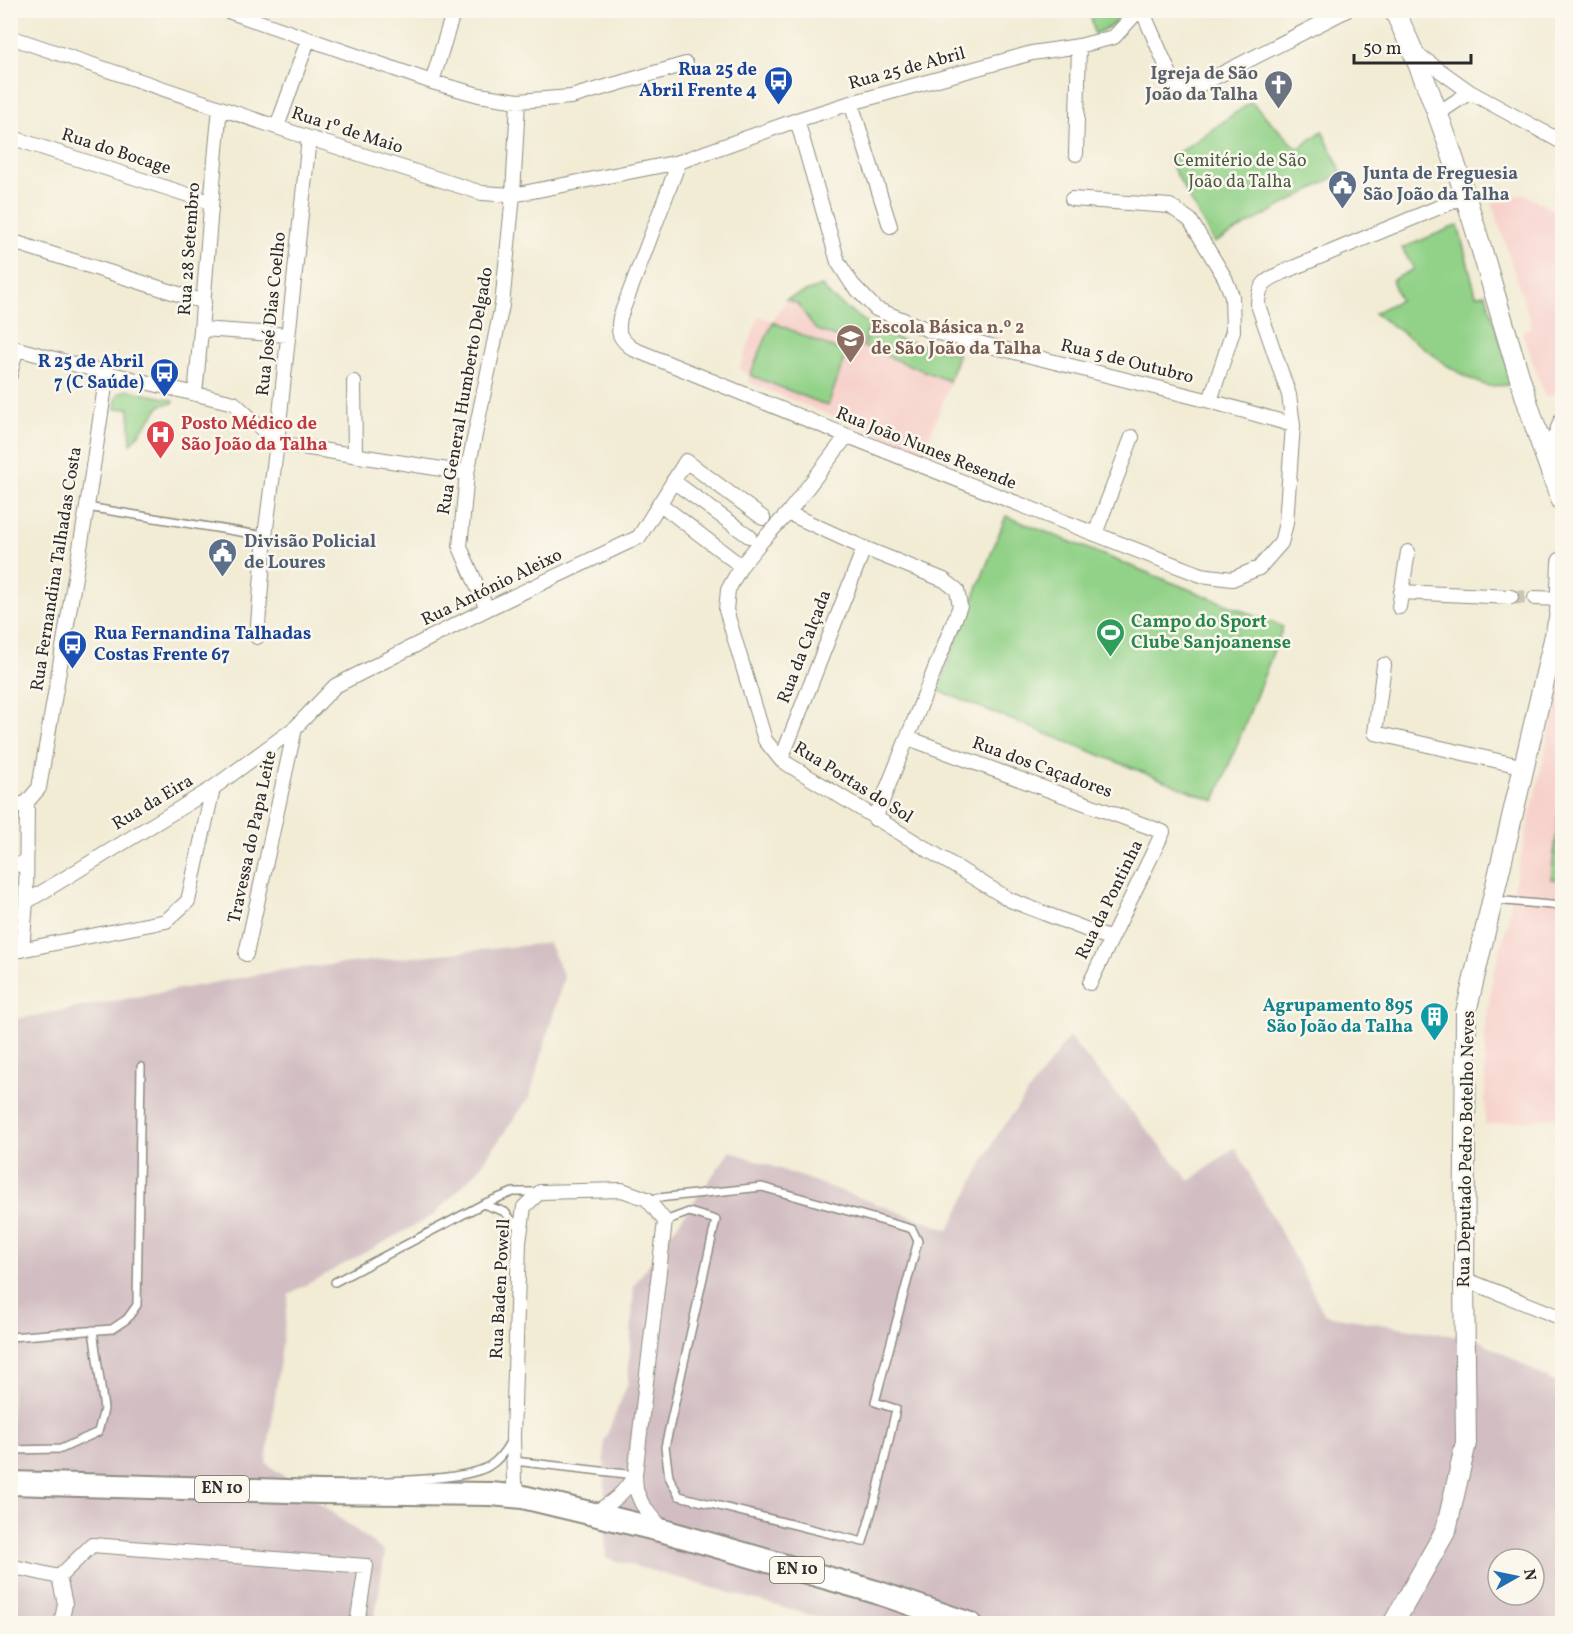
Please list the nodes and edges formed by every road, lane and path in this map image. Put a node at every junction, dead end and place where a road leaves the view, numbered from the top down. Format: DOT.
graph roads {
  1 [pos="225,10"];
  2 [pos="454,10"];
  3 [pos="1140,10"];
  4 [pos="1347,10"];
  5 [pos="1394,10"];
  6 [pos="240,13"];
  7 [pos="10,37"];
  8 [pos="308,40"];
  9 [pos="1078,46"];
  10 [pos="1414,52"];
  11 [pos="686,64"];
  12 [pos="432,82"];
  13 [pos="1470,93"];
  14 [pos="518,101"];
  15 [pos="851,103"];
  16 [pos="220,108"];
  17 [pos="1437,114"];
  18 [pos="797,120"];
  19 [pos="277,127"];
  20 [pos="10,137"];
  21 [pos="309,138"];
  22 [pos="1563,141"];
  23 [pos="1076,154"];
  24 [pos="680,162"];
  25 [pos="513,195"];
  26 [pos="1466,196"];
  27 [pos="1072,199"];
  28 [pos="210,202"];
  29 [pos="890,226"];
  30 [pos="10,242"];
  31 [pos="204,302"];
  32 [pos="202,328"];
  33 [pos="288,336"];
  34 [pos="13,348"];
  35 [pos="107,373"];
  36 [pos="10,375"];
  37 [pos="354,382"];
  38 [pos="195,394"];
  39 [pos="1210,401"];
  40 [pos="1563,418"];
  41 [pos="1293,425"];
  42 [pos="846,437"];
  43 [pos="1132,437"];
  44 [pos="277,443"];
  45 [pos="355,455"];
  46 [pos="1546,458"];
  47 [pos="467,473"];
  48 [pos="673,480"];
  49 [pos="1563,501"];
  50 [pos="660,503"];
  51 [pos="87,507"];
  52 [pos="788,513"];
  53 [pos="763,518"];
  54 [pos="1095,534"];
  55 [pos="265,536"];
  56 [pos="749,536"];
  57 [pos="864,548"];
  58 [pos="1408,552"];
  59 [pos="1563,562"];
  60 [pos="741,566"];
  61 [pos="1401,592"];
  62 [pos="1511,597"];
  63 [pos="1535,598"];
  64 [pos="1561,599"];
  65 [pos="1399,607"];
  66 [pos="487,609"];
  67 [pos="1559,634"];
  68 [pos="257,637"];
  69 [pos="1384,665"];
  70 [pos="295,728"];
  71 [pos="908,738"];
  72 [pos="781,760"];
  73 [pos="1525,767"];
  74 [pos="213,788"];
  75 [pos="27,802"];
  76 [pos="10,809"];
  77 [pos="875,819"];
  78 [pos="1163,832"];
  79 [pos="27,863"];
  80 [pos="10,866"];
  81 [pos="1492,900"];
  82 [pos="26,902"];
  83 [pos="1563,906"];
  84 [pos="1111,939"];
  85 [pos="16,951"];
  86 [pos="246,954"];
  87 [pos="1090,983"];
  88 [pos="141,1067"];
  89 [pos="540,1192"];
  90 [pos="647,1199"];
  91 [pos="483,1204"];
  92 [pos="665,1221"];
  93 [pos="521,1231"];
  94 [pos="1464,1279"];
  95 [pos="335,1282"];
  96 [pos="1563,1318"];
  97 [pos="93,1330"];
  98 [pos="10,1337"];
  99 [pos="513,1437"];
  100 [pos="10,1450"];
  101 [pos="514,1461"];
  102 [pos="635,1475"];
  103 [pos="10,1483"];
  104 [pos="360,1483"];
  105 [pos="338,1484"];
  106 [pos="293,1491"];
  107 [pos="523,1497"];
  108 [pos="593,1513"];
  109 [pos="664,1531"];
  110 [pos="10,1567"];
  111 [pos="59,1577"];
  112 [pos="61,1623"];
  113 [pos="357,1623"];
  114 [pos="970,1623"];
  115 [pos="1393,1623"];
  1 -- 6 [label="street"];
  2 -- 12 [label="street"];
  3 -- 4 [label="street"];
  3 -- 9 [label="street, Rua 25 de Abril"];
  5 -- 10 [label="street"];
  6 -- 8 [label="street"];
  7 -- 16 [label="street, Rua 1º de Maio"];
  8 -- 12 [label="street"];
  8 -- 19 [label="street"];
  9 -- 15 [label="street, Rua 25 de Abril"];
  9 -- 23 [label="street"];
  10 -- 13 [label="street"];
  10 -- 17 [label="street"];
  11 -- 14 [label="street"];
  12 -- 14 [label="street"];
  13 -- 17 [label="street"];
  13 -- 22 [label="street"];
  14 -- 25 [label="street, Rua General Humberto Delgado"];
  15 -- 18 [label="street, Rua 25 de Abril"];
  15 -- 29 [label="street"];
  16 -- 19 [label="street, Rua 1º de Maio"];
  16 -- 28 [label="street, Rua 28 Setembro"];
  17 -- 26 [label="street"];
  18 -- 24 [label="street, Rua 25 de Abril"];
  18 -- 39 [label="street, Rua 5 de Outubro"];
  19 -- 21 [label="street, Rua 1º de Maio"];
  20 -- 28 [label="street, Rua do Bocage"];
  21 -- 25 [label="street, Rua 1º de Maio"];
  21 -- 33 [label="street, Rua José Dias Coelho"];
  24 -- 25 [label="street, Rua 1º de Maio"];
  24 -- 42 [label="street, Rua João Nunes Resende"];
  25 -- 47 [label="street, Rua General Humberto Delgado"];
  26 -- 41 [label="street, Rua João Nunes Resende"];
  26 -- 46 [label="street"];
  27 -- 39 [label="street"];
  28 -- 31 [label="street, Rua 28 Setembro"];
  30 -- 31 [label="street"];
  31 -- 32 [label="street, Rua 28 Setembro"];
  32 -- 33 [label="street"];
  32 -- 38 [label="street, Rua 28 Setembro"];
  33 -- 44 [label="street, Rua José Dias Coelho"];
  34 -- 35 [label="street"];
  34 -- 36 [label="street"];
  35 -- 38 [label="street"];
  35 -- 51 [label="street, Rua Fernandina Talhadas Costa"];
  37 -- 45 [label="street"];
  38 -- 44 [label="street"];
  39 -- 41 [label="street, Rua 5 de Outubro"];
  40 -- 46 [label="street"];
  41 -- 54 [label="street, Rua João Nunes Resende"];
  42 -- 52 [label="street, Rua Portas do Sol"];
  42 -- 54 [label="street, Rua João Nunes Resende"];
  43 -- 54 [label="street"];
  44 -- 45 [label="street"];
  44 -- 55 [label="street, Rua José Dias Coelho"];
  45 -- 47 [label="street"];
  46 -- 49 [label="street"];
  47 -- 66 [label="street, Rua General Humberto Delgado"];
  48 -- 50 [label="street, Rua António Aleixo"];
  48 -- 53 [label="street, Rua António Aleixo"];
  48 -- 56 [label="street"];
  50 -- 60 [label="street"];
  50 -- 66 [label="street, Rua António Aleixo"];
  51 -- 55 [label="lane"];
  51 -- 75 [label="street, Rua Fernandina Talhadas Costa"];
  52 -- 57 [label="street"];
  52 -- 60 [label="street, Rua Portas do Sol"];
  55 -- 68 [label="street, Rua José Dias Coelho"];
  57 -- 71 [label="street"];
  57 -- 72 [label="street, Rua da Calçada"];
  58 -- 61 [label="street"];
  59 -- 64 [label="street, Rua Deputado Pedro Botelho Neves"];
  60 -- 72 [label="street, Rua Portas do Sol"];
  61 -- 62 [label="street"];
  61 -- 65 [label="street"];
  63 -- 64 [label="street"];
  64 -- 67 [label="street, Rua Deputado Pedro Botelho Neves"];
  66 -- 70 [label="street, Rua António Aleixo"];
  67 -- 73 [label="street, Rua Deputado Pedro Botelho Neves"];
  69 -- 73 [label="street"];
  70 -- 74 [label="street, Rua da Eira"];
  70 -- 86 [label="street, Travessa do Papa Leite"];
  71 -- 77 [label="street"];
  71 -- 78 [label="street, Rua dos Caçadores"];
  72 -- 77 [label="street, Rua Portas do Sol"];
  73 -- 81 [label="street, Rua Deputado Pedro Botelho Neves"];
  74 -- 82 [label="street, Rua da Eira"];
  74 -- 85 [label="street"];
  75 -- 76 [label="street"];
  75 -- 79 [label="street"];
  77 -- 84 [label="street, Rua Portas do Sol"];
  78 -- 84 [label="street, Rua da Pontinha"];
  79 -- 80 [label="street"];
  79 -- 82 [label="street"];
  81 -- 83 [label="lane"];
  81 -- 94 [label="street, Rua Deputado Pedro Botelho Neves"];
  82 -- 85 [label="street"];
  84 -- 87 [label="street, Rua da Pontinha"];
  88 -- 97 [label="lane"];
  89 -- 90 [label="street"];
  89 -- 91 [label="lane"];
  89 -- 93 [label="street, Rua Baden Powell"];
  90 -- 92 [label="street"];
  90 -- 92 [label="lane"];
  91 -- 93 [label="lane"];
  91 -- 95 [label="lane"];
  92 -- 102 [label="street"];
  93 -- 99 [label="street, Rua Baden Powell"];
  94 -- 96 [label="street"];
  94 -- 115 [label="street, Rua Deputado Pedro Botelho Neves"];
  97 -- 98 [label="lane"];
  97 -- 100 [label="lane"];
  99 -- 101 [label="street, Rua Baden Powell"];
  99 -- 104 [label="lane"];
  101 -- 102 [label="lane"];
  101 -- 107 [label="street, Rua Baden Powell"];
  102 -- 108 [label="street"];
  102 -- 109 [label="street"];
  103 -- 106 [label="main road, EN 10"];
  105 -- 106 [label="lane"];
  106 -- 107 [label="main road, EN 10"];
  107 -- 108 [label="main road, EN 10"];
  108 -- 109 [label="main road, EN 10"];
  109 -- 114 [label="main road, EN 10"];
  110 -- 111 [label="street"];
  111 -- 112 [label="street"];
  111 -- 113 [label="street"];
}
